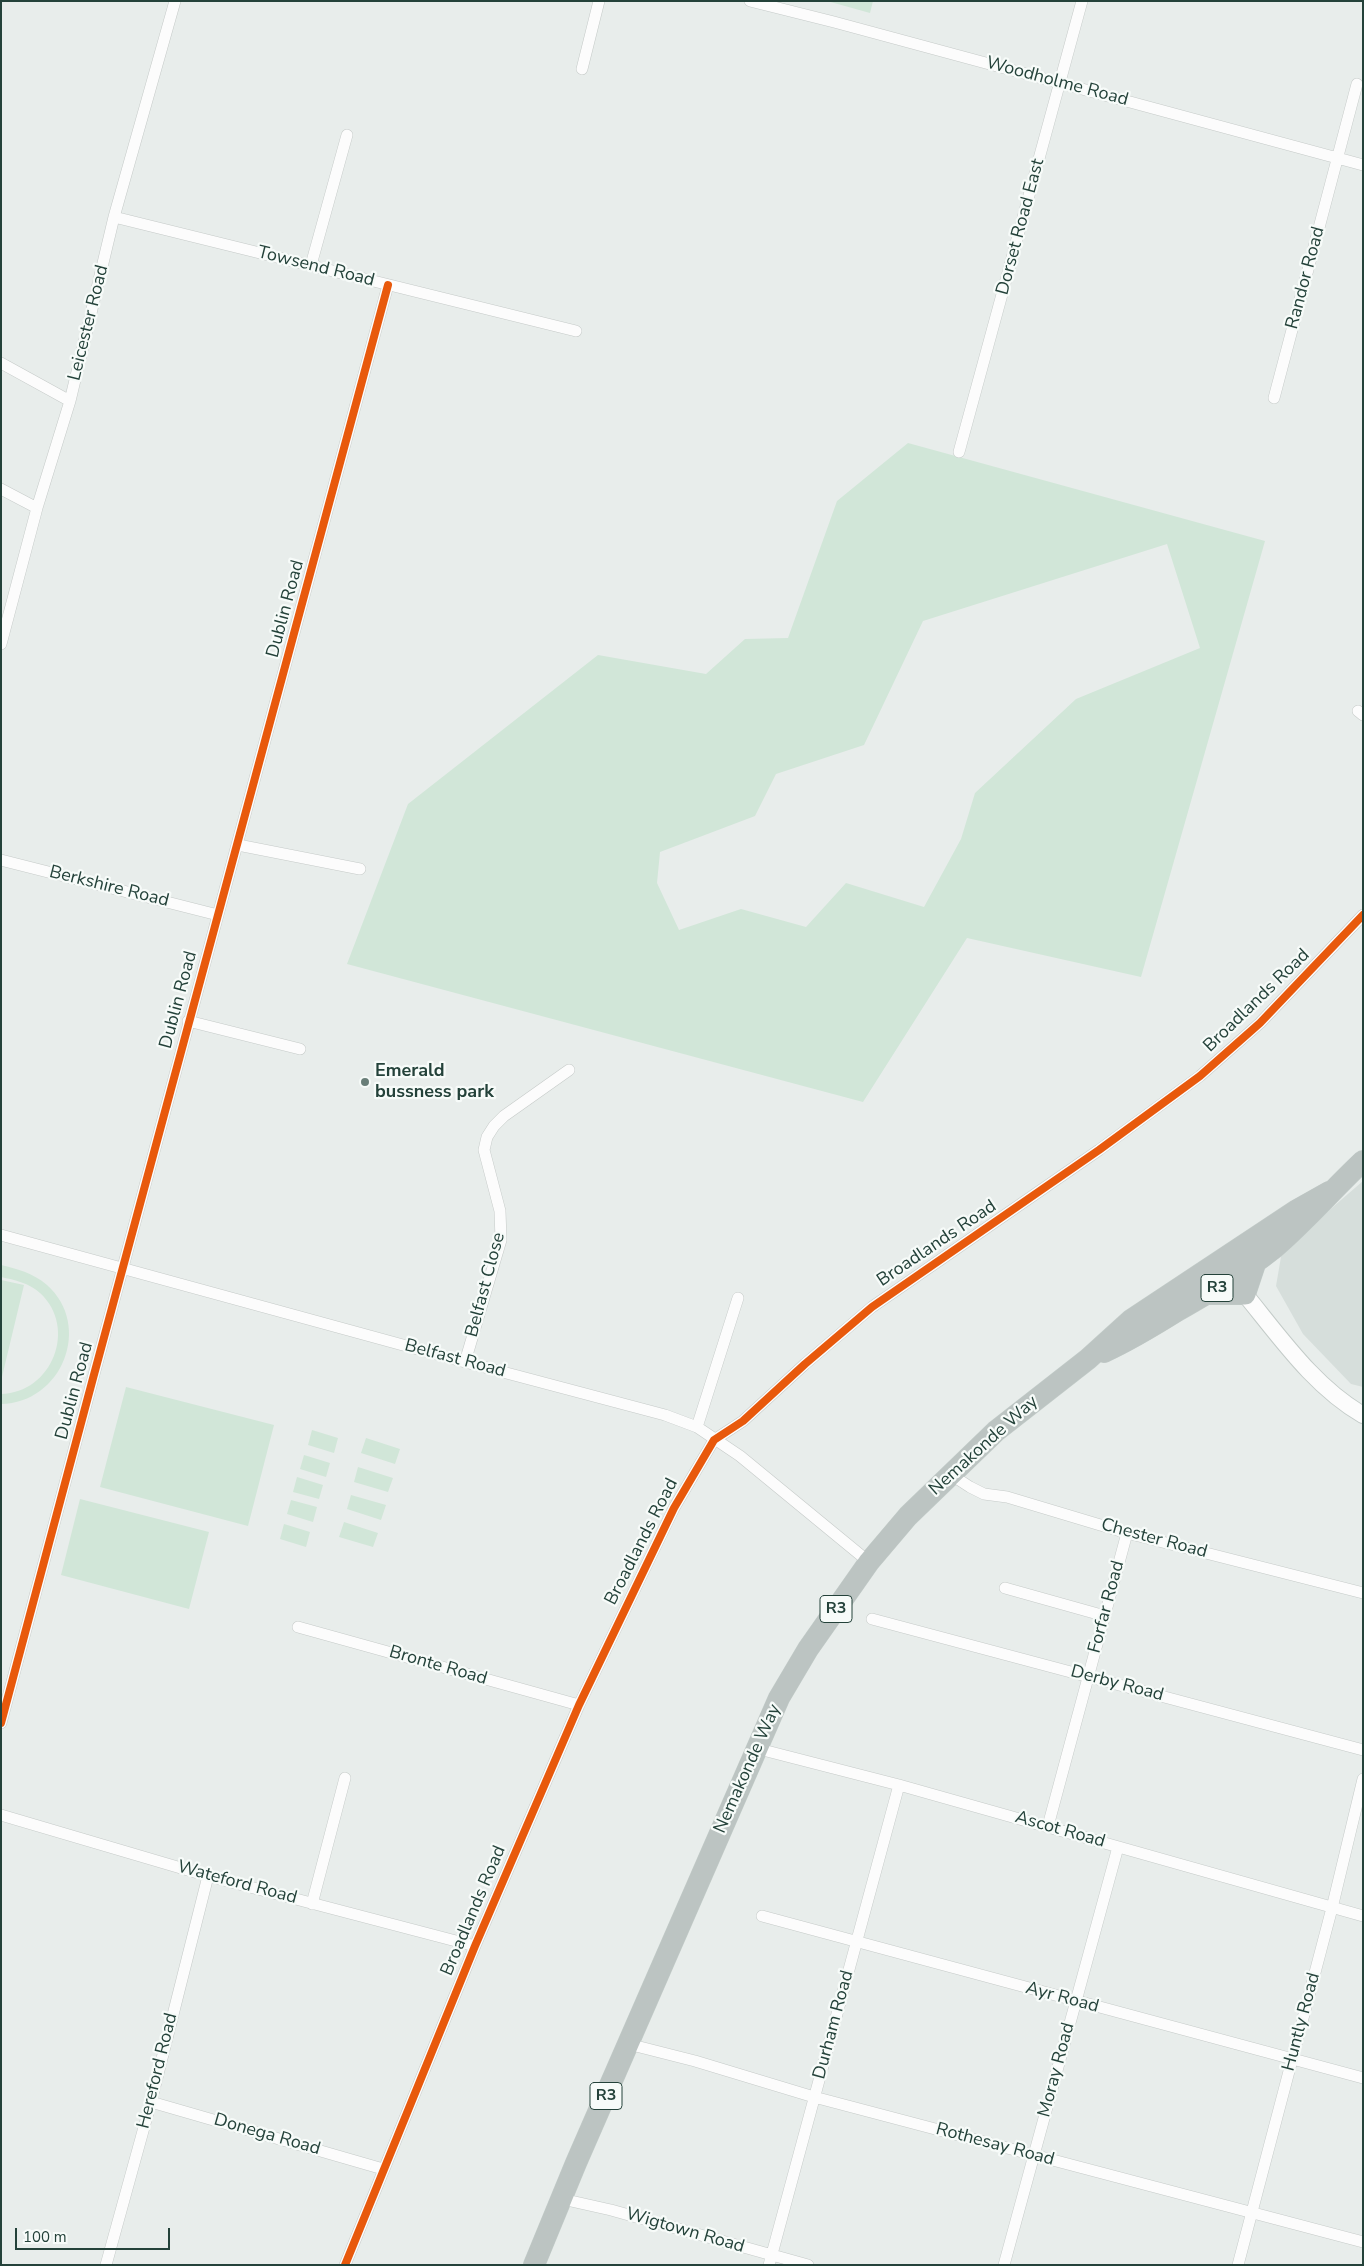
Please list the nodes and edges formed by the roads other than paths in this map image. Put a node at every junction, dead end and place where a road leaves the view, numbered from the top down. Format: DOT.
graph roads {
  1 [pos="175,1"];
  2 [pos="599,1"];
  3 [pos="750,1"];
  4 [pos="1082,1"];
  5 [pos="582,69"];
  6 [pos="1060,83"];
  7 [pos="1357,84"];
  8 [pos="347,135"];
  9 [pos="1336,158"];
  10 [pos="1363,165"];
  11 [pos="114,217"];
  12 [pos="311,265"];
  13 [pos="388,284"];
  14 [pos="576,331"];
  15 [pos="1,363"];
  16 [pos="1274,398"];
  17 [pos="70,401"];
  18 [pos="959,452"];
  19 [pos="1,489"];
  20 [pos="37,508"];
  21 [pos="1,644"];
  22 [pos="238,845"];
  23 [pos="1,860"];
  24 [pos="360,869"];
  25 [pos="218,915"];
  26 [pos="1363,915"];
  27 [pos="188,1021"];
  28 [pos="300,1049"];
  29 [pos="569,1070"];
  30 [pos="1363,1161"];
  31 [pos="1329,1192"];
  32 [pos="1,1235"];
  33 [pos="1256,1261"];
  34 [pos="124,1269"];
  35 [pos="1226,1269"];
  36 [pos="1207,1294"];
  37 [pos="1245,1294"];
  38 [pos="738,1298"];
  39 [pos="1088,1359"];
  40 [pos="465,1362"];
  41 [pos="1363,1415"];
  42 [pos="697,1427"];
  43 [pos="714,1440"];
  44 [pos="950,1474"];
  45 [pos="1127,1533"];
  46 [pos="869,1562"];
  47 [pos="1005,1588"];
  48 [pos="1363,1593"];
  49 [pos="1105,1616"];
  50 [pos="872,1619"];
  51 [pos="298,1627"];
  52 [pos="1088,1677"];
  53 [pos="579,1705"];
  54 [pos="1,1723"];
  55 [pos="755,1748"];
  56 [pos="1363,1750"];
  57 [pos="345,1778"];
  58 [pos="1363,1779"];
  59 [pos="899,1785"];
  60 [pos="1,1815"];
  61 [pos="1048,1826"];
  62 [pos="1118,1847"];
  63 [pos="208,1876"];
  64 [pos="312,1904"];
  65 [pos="1332,1908"];
  66 [pos="762,1916"];
  67 [pos="1363,1916"];
  68 [pos="856,1942"];
  69 [pos="475,1946"];
  70 [pos="1076,2002"];
  71 [pos="628,2044"];
  72 [pos="1292,2059"];
  73 [pos="1363,2078"];
  74 [pos="814,2097"];
  75 [pos="151,2102"];
  76 [pos="1034,2156"];
  77 [pos="383,2169"];
  78 [pos="562,2199"];
  79 [pos="1252,2212"];
  80 [pos="1363,2242"];
  81 [pos="770,2260"];
  82 [pos="106,2265"];
  83 [pos="345,2265"];
  84 [pos="534,2265"];
  85 [pos="808,2265"];
  86 [pos="1004,2265"];
  87 [pos="1238,2265"];
  1 -- 11 [label="street, Leicester Road"];
  2 -- 5 [label="street"];
  3 -- 6 [label="street, Woodholme Road"];
  4 -- 6 [label="street, Dorset Road East"];
  6 -- 9 [label="street, Woodholme Road"];
  6 -- 18 [label="street, Dorset Road East"];
  7 -- 9 [label="street, Randor Road"];
  8 -- 12 [label="street"];
  9 -- 10 [label="street, Woodholme Road"];
  9 -- 16 [label="street, Randor Road"];
  11 -- 12 [label="street, Towsend Road"];
  11 -- 17 [label="street, Leicester Road"];
  12 -- 13 [label="street, Towsend Road"];
  13 -- 14 [label="street, Towsend Road"];
  13 -- 22 [label="street, Dublin Road"];
  15 -- 17 [label="street"];
  17 -- 20 [label="street, Leicester Road"];
  19 -- 20 [label="street"];
  20 -- 21 [label="street, Leicester Road"];
  22 -- 24 [label="street"];
  22 -- 25 [label="street, Dublin Road"];
  23 -- 25 [label="street, Berkshire Road"];
  25 -- 27 [label="street, Dublin Road"];
  26 -- 43 [label="street, Broadlands Road"];
  27 -- 28 [label="street"];
  27 -- 34 [label="street, Dublin Road"];
  29 -- 40 [label="street, Belfast Close"];
  30 -- 31 [label="highway, Nemakonde Way / R3"];
  31 -- 33 [label="highway, Nemakonde Way / R3"];
  31 -- 35 [label="highway, Nemakonde Way / R3"];
  32 -- 34 [label="street, Belfast Road"];
  33 -- 35 [label="highway, Nemakonde Way / R3"];
  33 -- 37 [label="highway"];
  34 -- 40 [label="street, Belfast Road"];
  34 -- 54 [label="street, Dublin Road"];
  35 -- 36 [label="highway, Nemakonde Way / R3"];
  35 -- 37 [label="main road"];
  35 -- 39 [label="highway, Nemakonde Way / R3"];
  36 -- 37 [label="highway"];
  36 -- 39 [label="highway, Nemakonde Way / R3"];
  37 -- 41 [label="main road"];
  38 -- 42 [label="street"];
  39 -- 44 [label="highway, Nemakonde Way / R3"];
  40 -- 42 [label="street, Belfast Road"];
  42 -- 43 [label="street, Belfast Road"];
  43 -- 46 [label="street, Belfast Road"];
  43 -- 53 [label="street, Broadlands Road"];
  44 -- 45 [label="street, Chester Road"];
  44 -- 46 [label="highway, Nemakonde Way / R3"];
  45 -- 48 [label="street, Chester Road"];
  45 -- 49 [label="street, Forfar Road"];
  46 -- 55 [label="highway, Nemakonde Way / R3"];
  47 -- 49 [label="street"];
  49 -- 52 [label="street, Forfar Road"];
  50 -- 52 [label="street, Derby Road"];
  51 -- 53 [label="street, Bronte Road"];
  52 -- 56 [label="street, Derby Road"];
  52 -- 61 [label="street, Forfar Road"];
  53 -- 69 [label="street, Broadlands Road"];
  55 -- 59 [label="street, Ascot Road"];
  55 -- 71 [label="highway, Nemakonde Way / R3"];
  57 -- 64 [label="street"];
  58 -- 65 [label="street, Huntly Road"];
  59 -- 61 [label="street, Ascot Road"];
  59 -- 68 [label="street, Durham Road"];
  60 -- 63 [label="street, Wateford Road"];
  61 -- 62 [label="street, Ascot Road"];
  62 -- 65 [label="street, Ascot Road"];
  62 -- 70 [label="street, Moray Road"];
  63 -- 64 [label="street, Wateford Road"];
  63 -- 75 [label="street, Hereford Road"];
  64 -- 69 [label="street, Wateford Road"];
  65 -- 67 [label="street, Ascot Road"];
  65 -- 72 [label="street, Huntly Road"];
  66 -- 68 [label="street, Ayr Road"];
  68 -- 70 [label="street, Ayr Road"];
  68 -- 74 [label="street, Durham Road"];
  69 -- 77 [label="street, Broadlands Road"];
  70 -- 72 [label="street, Ayr Road"];
  70 -- 76 [label="street, Moray Road"];
  71 -- 74 [label="street, Rothesay Road"];
  71 -- 78 [label="highway, Nemakonde Way / R3"];
  72 -- 73 [label="street, Ayr Road"];
  72 -- 79 [label="street, Huntly Road"];
  74 -- 76 [label="street, Rothesay Road"];
  74 -- 81 [label="street, Durham Road"];
  75 -- 77 [label="street, Donega Road"];
  75 -- 82 [label="street, Hereford Road"];
  76 -- 79 [label="street, Rothesay Road"];
  76 -- 86 [label="street, Moray Road"];
  77 -- 83 [label="street, Broadlands Road"];
  78 -- 81 [label="street, Wigtown Road"];
  78 -- 84 [label="highway, Nemakonde Way / R3"];
  79 -- 80 [label="street, Rothesay Road"];
  79 -- 87 [label="street, Huntly Road"];
  81 -- 85 [label="street, Wigtown Road"];
}
